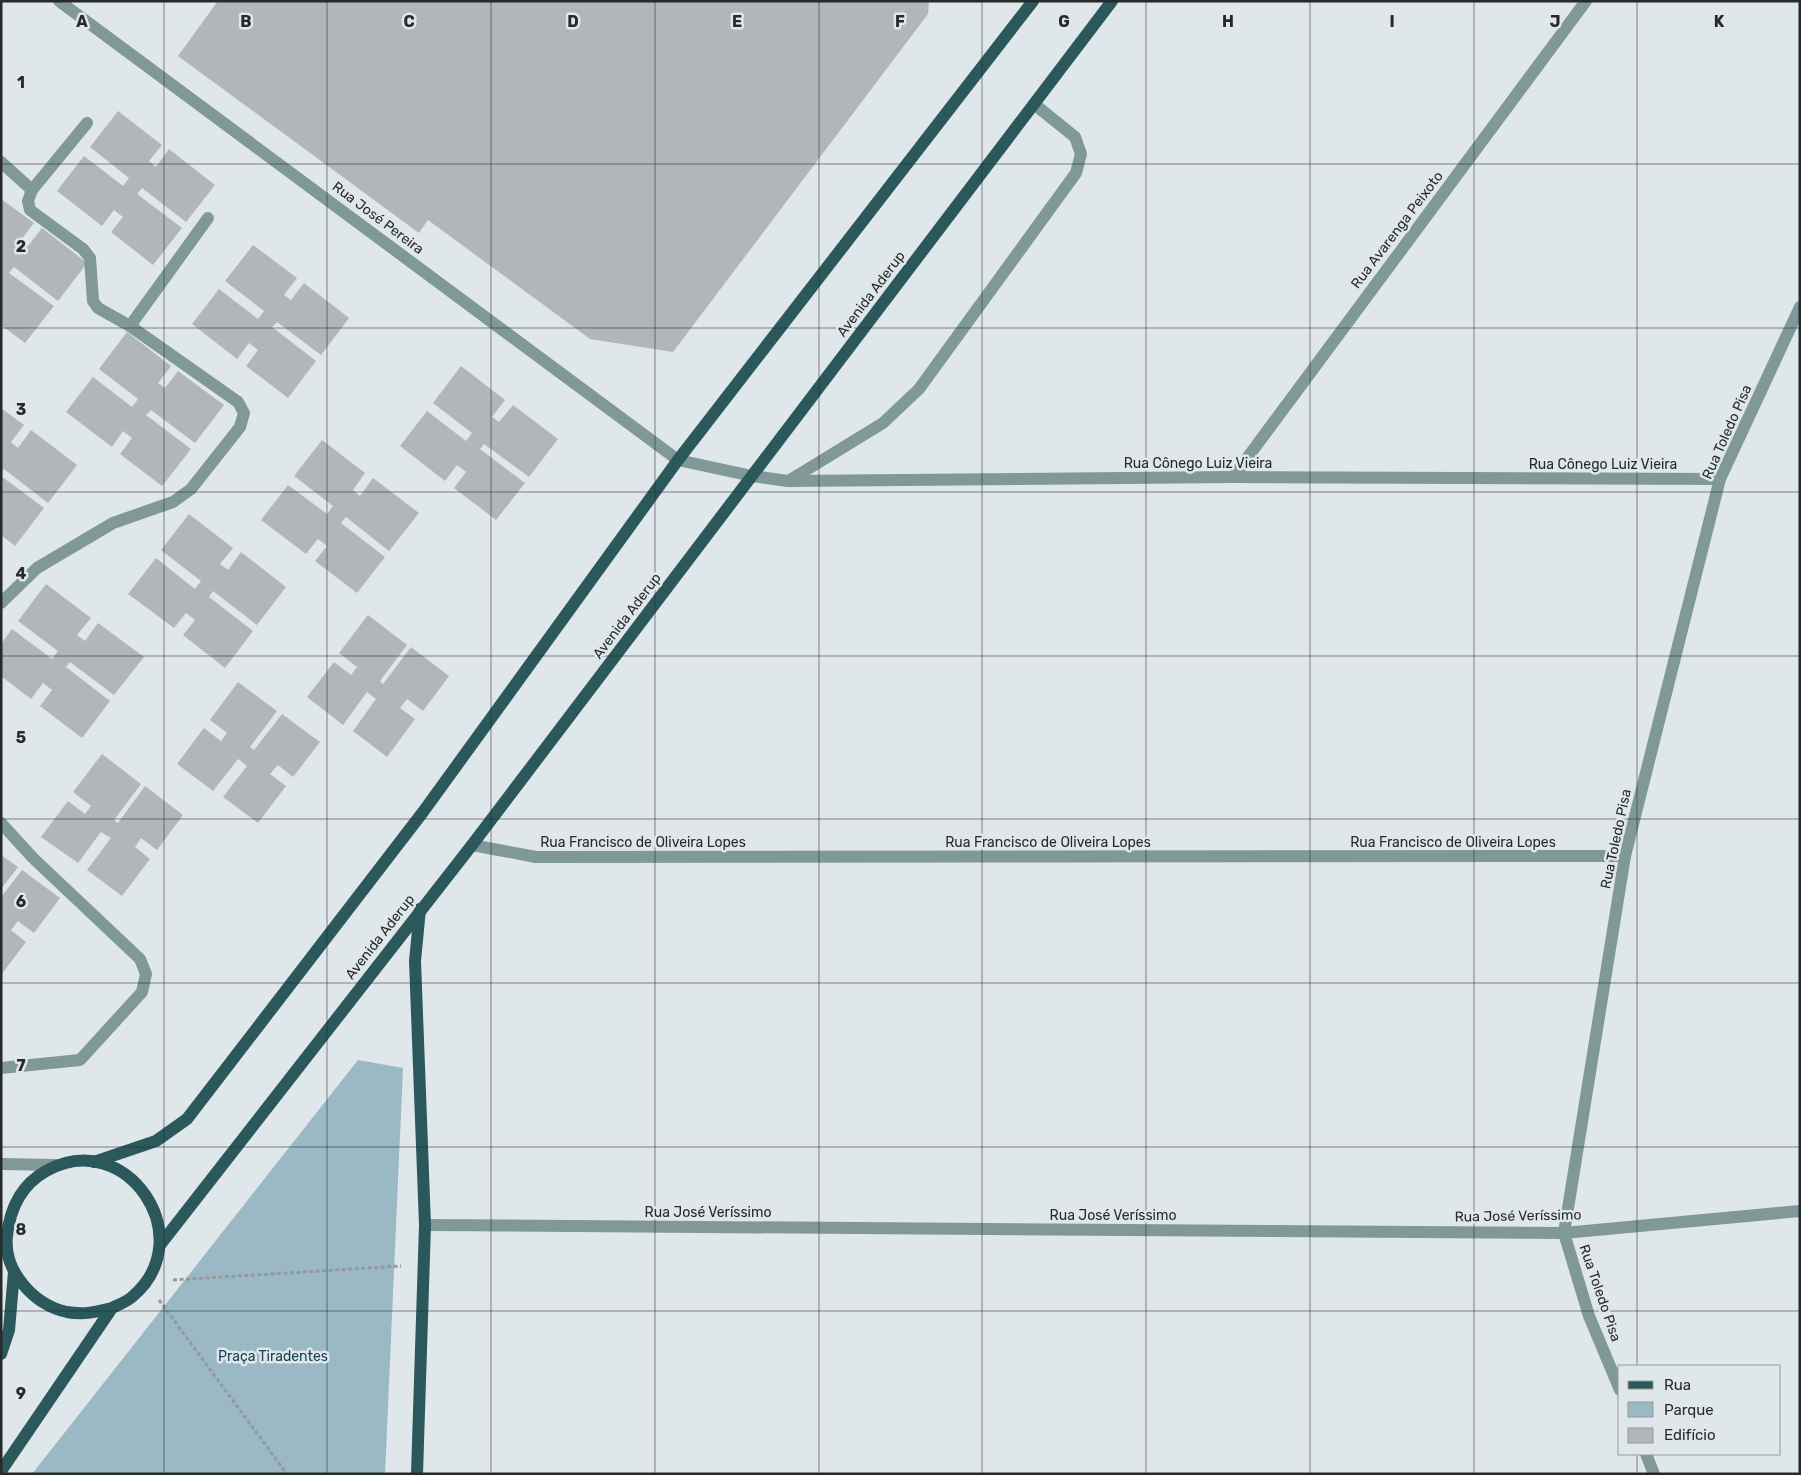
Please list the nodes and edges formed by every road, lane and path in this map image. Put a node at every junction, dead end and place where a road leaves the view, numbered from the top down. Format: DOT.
graph roads {
  1 [pos="59,1"];
  2 [pos="1033,1"];
  3 [pos="1112,1"];
  4 [pos="1586,1"];
  5 [pos="1034,104"];
  6 [pos="87,123"];
  7 [pos="1,162"];
  8 [pos="32,190"];
  9 [pos="208,218"];
  10 [pos="1800,307"];
  11 [pos="130,326"];
  12 [pos="678,460"];
  13 [pos="752,476"];
  14 [pos="1233,477"];
  15 [pos="1720,479"];
  16 [pos="788,481"];
  17 [pos="1,603"];
  18 [pos="1,823"];
  19 [pos="472,845"];
  20 [pos="1625,856"];
  21 [pos="420,908"];
  22 [pos="4,1066"];
  23 [pos="94,1162"];
  24 [pos="1,1164"];
  25 [pos="57,1165"];
  26 [pos="1800,1211"];
  27 [pos="425,1225"];
  28 [pos="1564,1233"];
  29 [pos="4,1241"];
  30 [pos="160,1245"];
  31 [pos="424,1265"];
  32 [pos="14,1272"];
  33 [pos="146,1282"];
  34 [pos="112,1308"];
  35 [pos="1,1354"];
  36 [pos="1618,1385"];
  37 [pos="1646,1455"];
  38 [pos="1,1471"];
  39 [pos="287,1474"];
  40 [pos="417,1474"];
  41 [pos="1654,1474"];
  1 -- 12 [label="street, Rua José Pereira"];
  2 -- 12 [label="main road, Avenida Aderup"];
  3 -- 5 [label="main road, Avenida Aderup"];
  4 -- 14 [label="street, Rua Avarenga Peixoto"];
  5 -- 13 [label="main road, Avenida Aderup"];
  5 -- 16 [label="street"];
  6 -- 8 [label="street"];
  7 -- 8 [label="street"];
  8 -- 11 [label="street"];
  9 -- 11 [label="street"];
  10 -- 15 [label="street, Rua Toledo Pisa"];
  11 -- 17 [label="street"];
  12 -- 13 [label="street, Rua Cônego Luiz Vieira"];
  12 -- 23 [label="main road, Avenida Aderup"];
  13 -- 16 [label="street, Rua Cônego Luiz Vieira"];
  13 -- 19 [label="main road, Avenida Aderup"];
  14 -- 15 [label="street, Rua Cônego Luiz Vieira"];
  14 -- 16 [label="street, Rua Cônego Luiz Vieira"];
  15 -- 20 [label="street, Rua Toledo Pisa"];
  18 -- 22 [label="street"];
  19 -- 20 [label="street, Rua Francisco de Oliveira Lopes"];
  19 -- 21 [label="main road, Avenida Aderup"];
  20 -- 28 [label="street, Rua Toledo Pisa"];
  21 -- 27 [label="main road"];
  21 -- 30 [label="main road, Avenida Aderup"];
  23 -- 25 [label="main road, Avenida Aderup"];
  23 -- 30 [label="main road, Avenida Aderup"];
  24 -- 25 [label="street"];
  25 -- 29 [label="main road, Avenida Aderup"];
  26 -- 28 [label="street, Rua José Veríssimo"];
  27 -- 28 [label="street, Rua José Veríssimo"];
  27 -- 31 [label="main road"];
  28 -- 36 [label="street, Rua Toledo Pisa"];
  29 -- 32 [label="main road, Avenida Aderup"];
  30 -- 33 [label="main road, Avenida Aderup"];
  31 -- 33 [label="path"];
  31 -- 40 [label="main road"];
  32 -- 34 [label="main road, Avenida Aderup"];
  32 -- 35 [label="main road, Avenida Aderup"];
  33 -- 34 [label="main road, Avenida Aderup"];
  33 -- 39 [label="path"];
  34 -- 38 [label="main road, Avenida Aderup"];
  37 -- 41 [label="street"];
}
